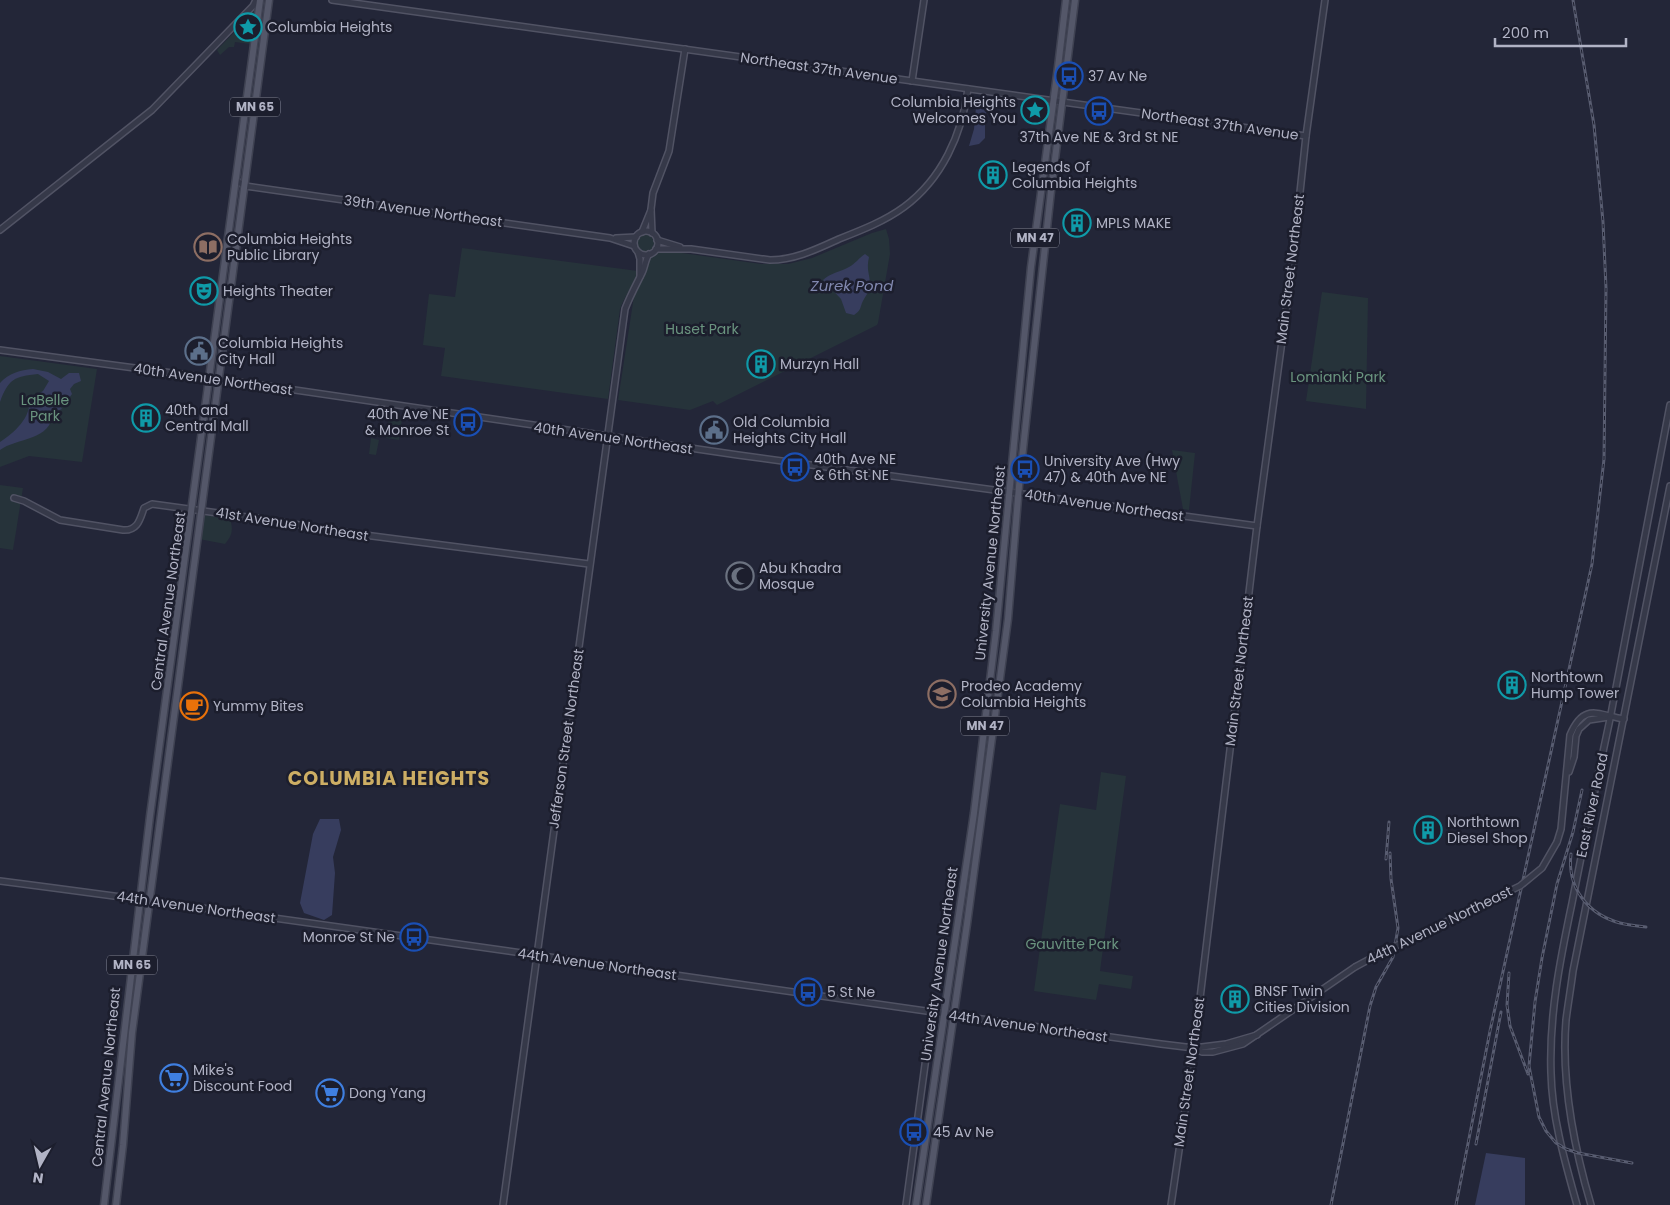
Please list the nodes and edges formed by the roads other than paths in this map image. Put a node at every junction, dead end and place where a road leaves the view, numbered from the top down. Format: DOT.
graph roads {
  1 [pos="256,0"];
  2 [pos="260,0"];
  3 [pos="268,0"];
  4 [pos="332,0"];
  5 [pos="924,0"];
  6 [pos="1066,0"];
  7 [pos="1075,0"];
  8 [pos="1325,0"];
  9 [pos="254,37"];
  10 [pos="685,49"];
  11 [pos="251,66"];
  12 [pos="259,70"];
  13 [pos="912,81"];
  14 [pos="968,89"];
  15 [pos="256,96"];
  16 [pos="1053,101"];
  17 [pos="1063,102"];
  18 [pos="1306,136"];
  19 [pos="237,181"];
  20 [pos="245,186"];
  21 [pos="651,209"];
  22 [pos="0,230"];
  23 [pos="642,232"];
  24 [pos="652,234"];
  25 [pos="636,237"];
  26 [pos="610,238"];
  27 [pos="657,240"];
  28 [pos="634,246"];
  29 [pos="656,249"];
  30 [pos="685,249"];
  31 [pos="638,252"];
  32 [pos="649,254"];
  33 [pos="640,276"];
  34 [pos="0,350"];
  35 [pos="210,379"];
  36 [pos="218,380"];
  37 [pos="1670,405"];
  38 [pos="607,436"];
  39 [pos="1670,486"];
  40 [pos="1011,492"];
  41 [pos="1018,493"];
  42 [pos="14,498"];
  43 [pos="192,509"];
  44 [pos="201,511"];
  45 [pos="1257,526"];
  46 [pos="589,564"];
  47 [pos="1610,717"];
  48 [pos="1624,719"];
  49 [pos="0,881"];
  50 [pos="140,899"];
  51 [pos="150,901"];
  52 [pos="538,955"];
  53 [pos="932,1013"];
  54 [pos="944,1015"];
  55 [pos="953,1016"];
  56 [pos="1194,1048"];
  57 [pos="104,1205"];
  58 [pos="116,1205"];
  59 [pos="503,1205"];
  60 [pos="906,1205"];
  61 [pos="916,1205"];
  62 [pos="926,1205"];
  63 [pos="1171,1205"];
  64 [pos="1577,1205"];
  65 [pos="1591,1205"];
  1 -- 22 [label="street"];
  2 -- 9 [label="main road, Central Avenue Northeast / MN 65"];
  3 -- 12 [label="main road, Central Avenue Northeast / MN 65"];
  4 -- 10 [label="street, Northeast 37th Avenue"];
  5 -- 13 [label="street"];
  6 -- 16 [label="main road, MN 47"];
  7 -- 17 [label="main road, MN 47"];
  8 -- 18 [label="street, Main Street Northeast"];
  9 -- 11 [label="main road, Central Avenue Northeast / MN 65"];
  9 -- 12 [label="main road"];
  10 -- 13 [label="street, Northeast 37th Avenue"];
  10 -- 21 [label="street"];
  11 -- 15 [label="main road"];
  11 -- 19 [label="main road, Central Avenue Northeast / MN 65"];
  12 -- 15 [label="main road, Central Avenue Northeast / MN 65"];
  13 -- 14 [label="street, Northeast 37th Avenue"];
  14 -- 16 [label="street, Northeast 37th Avenue"];
  14 -- 30 [label="street"];
  15 -- 20 [label="main road, Central Avenue Northeast / MN 65"];
  16 -- 17 [label="street, Northeast 37th Avenue"];
  16 -- 40 [label="main road, University Avenue Northeast / MN 47"];
  17 -- 18 [label="street, Northeast 37th Avenue"];
  17 -- 41 [label="main road, University Avenue Northeast / MN 47"];
  18 -- 45 [label="street, Main Street Northeast"];
  19 -- 20 [label="street, 39th Avenue Northeast"];
  19 -- 35 [label="main road, Central Avenue Northeast / MN 65"];
  20 -- 26 [label="street, 39th Avenue Northeast"];
  20 -- 36 [label="main road, Central Avenue Northeast / MN 65"];
  21 -- 23 [label="street"];
  21 -- 24 [label="street"];
  23 -- 24 [label="street"];
  23 -- 25 [label="street"];
  24 -- 27 [label="street"];
  25 -- 26 [label="street, 39th Avenue Northeast"];
  25 -- 28 [label="street"];
  26 -- 28 [label="street, 39th Avenue Northeast"];
  27 -- 29 [label="street"];
  27 -- 30 [label="street"];
  28 -- 31 [label="street"];
  29 -- 30 [label="street"];
  29 -- 32 [label="street"];
  31 -- 32 [label="street"];
  31 -- 33 [label="street"];
  32 -- 33 [label="street, Jefferson Street Northeast"];
  33 -- 38 [label="street, Jefferson Street Northeast"];
  34 -- 35 [label="street, 40th Avenue Northeast"];
  35 -- 36 [label="street, 40th Avenue Northeast"];
  35 -- 43 [label="main road, Central Avenue Northeast / MN 65"];
  36 -- 38 [label="street, 40th Avenue Northeast"];
  36 -- 44 [label="main road, Central Avenue Northeast / MN 65"];
  37 -- 47 [label="street, East River Road"];
  38 -- 40 [label="street, 40th Avenue Northeast"];
  38 -- 46 [label="street, Jefferson Street Northeast"];
  39 -- 48 [label="street, East River Road"];
  40 -- 41 [label="street, 40th Avenue Northeast"];
  40 -- 54 [label="main road, University Avenue Northeast / MN 47"];
  41 -- 45 [label="street, 40th Avenue Northeast"];
  41 -- 55 [label="main road, University Avenue Northeast / MN 47"];
  42 -- 43 [label="street, 41st Avenue Northeast"];
  43 -- 44 [label="street, 41st Avenue Northeast"];
  43 -- 50 [label="main road, Central Avenue Northeast / MN 65"];
  44 -- 46 [label="street, 41st Avenue Northeast"];
  44 -- 51 [label="main road, Central Avenue Northeast / MN 65"];
  45 -- 56 [label="street, Main Street Northeast"];
  46 -- 52 [label="street, Jefferson Street Northeast"];
  47 -- 48 [label="street, 44th Avenue Northeast"];
  47 -- 56 [label="street, 44th Avenue Northeast, bridge"];
  47 -- 64 [label="street, East River Road"];
  48 -- 65 [label="street, East River Road"];
  49 -- 50 [label="street, 44th Avenue Northeast"];
  50 -- 51 [label="street, 44th Avenue Northeast"];
  50 -- 57 [label="main road, Central Avenue Northeast / MN 65"];
  51 -- 52 [label="street, 44th Avenue Northeast"];
  51 -- 58 [label="main road, Central Avenue Northeast / MN 65"];
  52 -- 53 [label="street, 44th Avenue Northeast"];
  52 -- 59 [label="street, Jefferson Street Northeast"];
  53 -- 54 [label="street, 44th Avenue Northeast"];
  53 -- 60 [label="street, University Avenue Northeast"];
  54 -- 55 [label="street, 44th Avenue Northeast"];
  54 -- 61 [label="main road, University Avenue Northeast / MN 47"];
  55 -- 56 [label="street, 44th Avenue Northeast"];
  55 -- 62 [label="main road, University Avenue Northeast / MN 47"];
  56 -- 63 [label="street, Main Street Northeast"];
}
